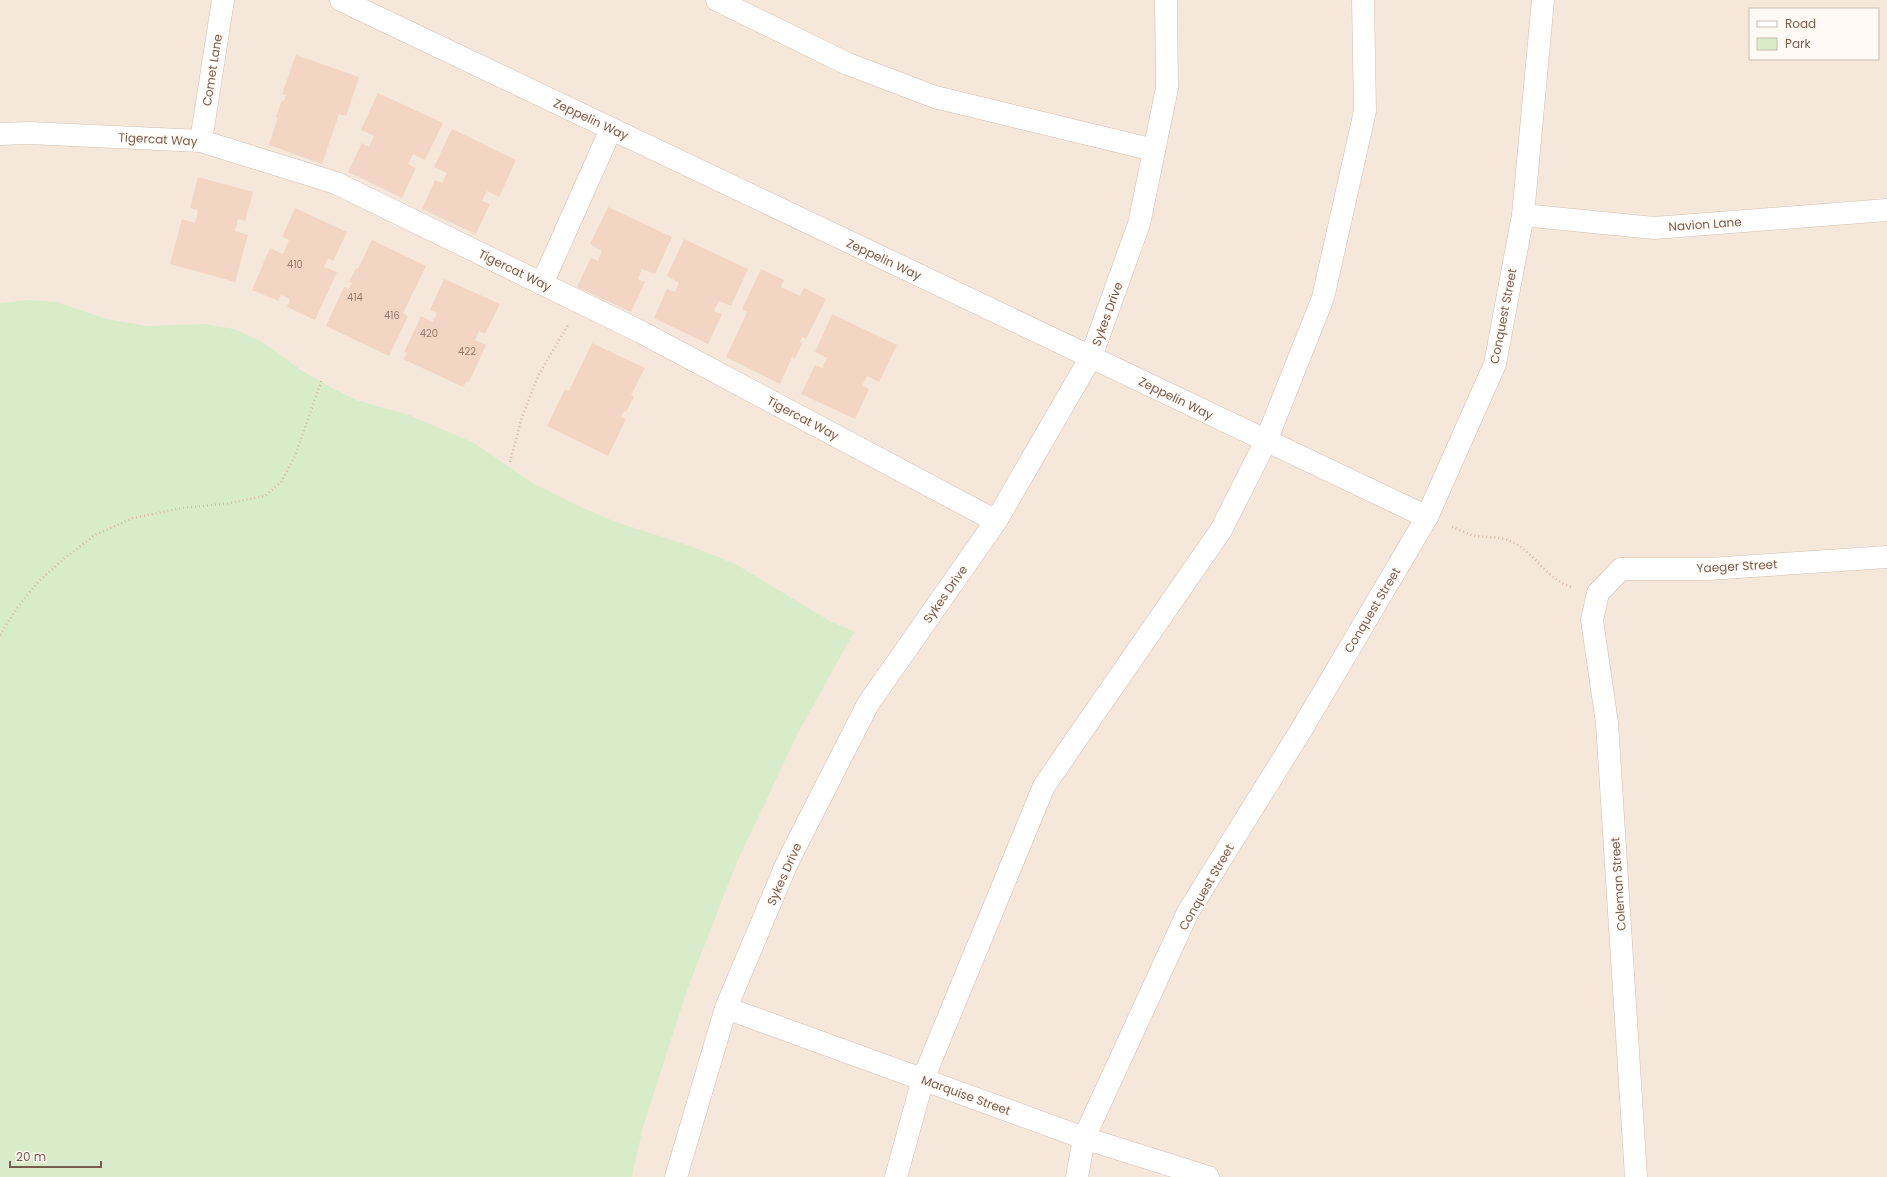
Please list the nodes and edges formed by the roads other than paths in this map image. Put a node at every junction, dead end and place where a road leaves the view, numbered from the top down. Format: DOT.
graph roads {
  1 [pos="223,0"];
  2 [pos="341,0"];
  3 [pos="717,0"];
  4 [pos="1166,0"];
  5 [pos="1363,0"];
  6 [pos="1543,0"];
  7 [pos="611,129"];
  8 [pos="0,134"];
  9 [pos="201,141"];
  10 [pos="1154,150"];
  11 [pos="1887,210"];
  12 [pos="1523,216"];
  13 [pos="542,284"];
  14 [pos="1091,357"];
  15 [pos="1266,441"];
  16 [pos="1427,517"];
  17 [pos="996,521"];
  18 [pos="1887,557"];
  19 [pos="1598,593"];
  20 [pos="726,1008"];
  21 [pos="923,1079"];
  22 [pos="1084,1138"];
  23 [pos="676,1177"];
  24 [pos="896,1177"];
  25 [pos="1077,1177"];
  26 [pos="1208,1177"];
  27 [pos="1636,1177"];
  1 -- 9 [label="street, Comet Lane"];
  2 -- 7 [label="street, Zeppelin Way"];
  3 -- 10 [label="street"];
  4 -- 10 [label="street, Sykes Drive"];
  5 -- 15 [label="street"];
  6 -- 12 [label="street, Conquest Street"];
  7 -- 13 [label="street"];
  7 -- 14 [label="street, Zeppelin Way"];
  8 -- 9 [label="street, Tigercat Way"];
  9 -- 13 [label="street, Tigercat Way"];
  10 -- 14 [label="street, Sykes Drive"];
  11 -- 12 [label="street, Navion Lane"];
  12 -- 16 [label="street, Conquest Street"];
  13 -- 17 [label="street, Tigercat Way"];
  14 -- 15 [label="street, Zeppelin Way"];
  14 -- 17 [label="street, Sykes Drive"];
  15 -- 16 [label="street, Zeppelin Way"];
  15 -- 21 [label="street"];
  16 -- 22 [label="street, Conquest Street"];
  17 -- 20 [label="street, Sykes Drive"];
  18 -- 19 [label="street, Yaeger Street"];
  19 -- 27 [label="street, Coleman Street"];
  20 -- 21 [label="street, Marquise Street"];
  20 -- 23 [label="street, Sykes Drive"];
  21 -- 22 [label="street, Marquise Street"];
  21 -- 24 [label="street"];
  22 -- 25 [label="street, Conquest Street"];
  22 -- 26 [label="street, Marquise Street"];
}
